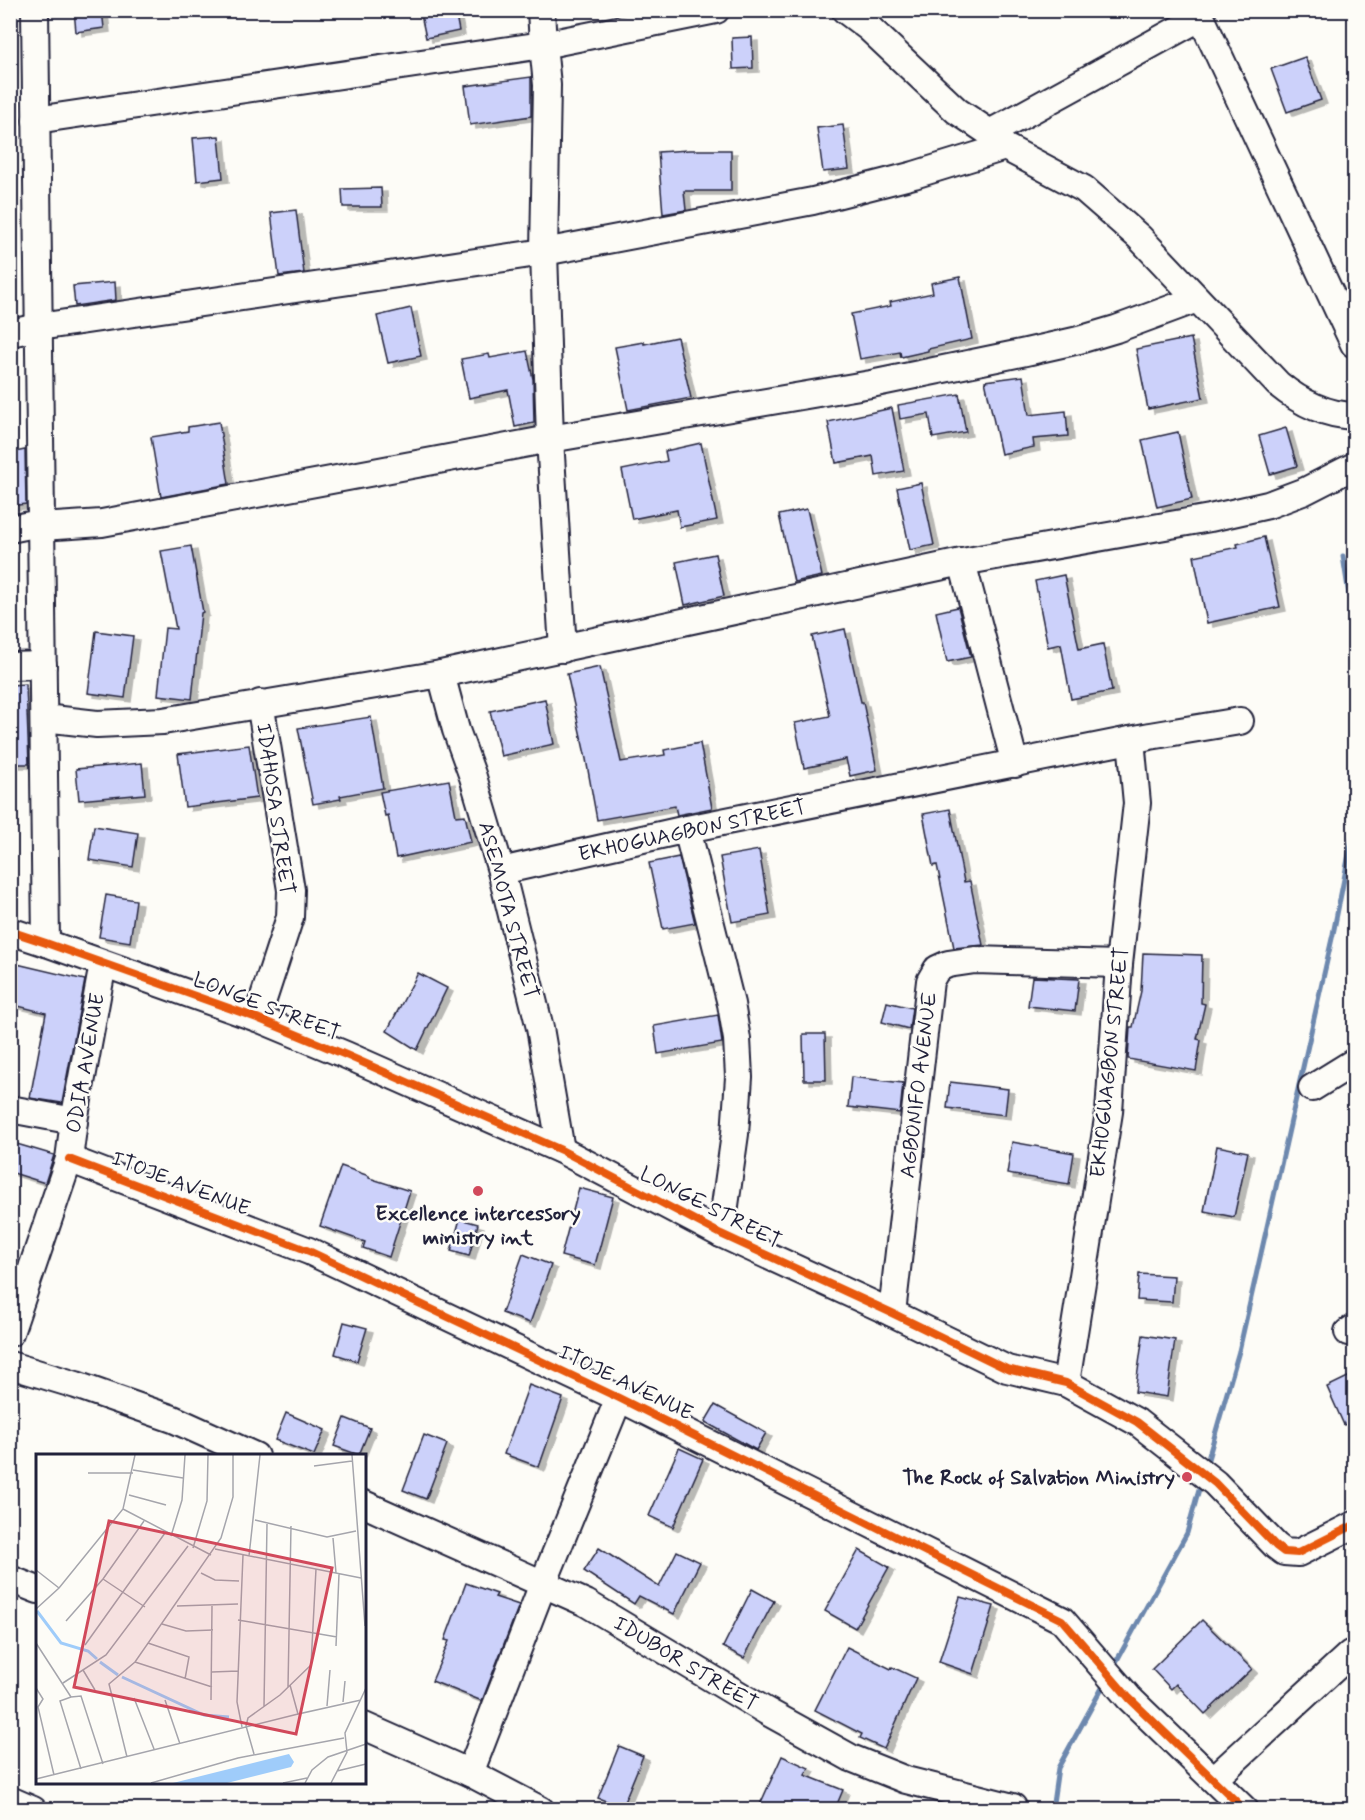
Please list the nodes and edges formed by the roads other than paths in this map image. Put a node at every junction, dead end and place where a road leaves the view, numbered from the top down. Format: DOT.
graph roads {
  1 [pos="35,10"];
  2 [pos="541,10"];
  3 [pos="716,10"];
  4 [pos="845,10"];
  5 [pos="1199,14"];
  6 [pos="543,45"];
  7 [pos="36,120"];
  8 [pos="998,140"];
  9 [pos="544,252"];
  10 [pos="1197,299"];
  11 [pos="39,327"];
  12 [pos="10,333"];
  13 [pos="1354,344"];
  14 [pos="1354,416"];
  15 [pos="550,439"];
  16 [pos="1354,466"];
  17 [pos="41,527"];
  18 [pos="10,529"];
  19 [pos="962,562"];
  20 [pos="562,649"];
  21 [pos="43,665"];
  22 [pos="10,666"];
  23 [pos="441,674"];
  24 [pos="260,703"];
  25 [pos="44,718"];
  26 [pos="1240,721"];
  27 [pos="1131,740"];
  28 [pos="1015,764"];
  29 [pos="687,829"];
  30 [pos="501,871"];
  31 [pos="10,931"];
  32 [pos="46,943"];
  33 [pos="103,964"];
  34 [pos="1119,964"];
  35 [pos="257,1018"];
  36 [pos="1354,1062"];
  37 [pos="1312,1088"];
  38 [pos="10,1109"];
  39 [pos="74,1121"];
  40 [pos="561,1150"];
  41 [pos="69,1159"];
  42 [pos="721,1234"];
  43 [pos="892,1312"];
  44 [pos="13,1318"];
  45 [pos="10,1365"];
  46 [pos="1066,1383"];
  47 [pos="619,1398"];
  48 [pos="253,1454"];
  49 [pos="366,1505"];
  50 [pos="1354,1525"];
  51 [pos="10,1579"];
  52 [pos="543,1584"];
  53 [pos="36,1589"];
  54 [pos="1350,1654"];
  55 [pos="366,1727"];
  56 [pos="470,1773"];
  57 [pos="1214,1779"];
  58 [pos="10,1800"];
  59 [pos="1013,1807"];
  60 [pos="33,1809"];
  61 [pos="542,1809"];
  62 [pos="1245,1809"];
  1 -- 7 [label="street"];
  2 -- 6 [label="street"];
  3 -- 6 [label="street"];
  4 -- 8 [label="street"];
  5 -- 8 [label="street"];
  5 -- 13 [label="street"];
  6 -- 7 [label="street"];
  6 -- 9 [label="street"];
  7 -- 11 [label="street"];
  8 -- 9 [label="street"];
  8 -- 10 [label="street"];
  9 -- 11 [label="street"];
  9 -- 15 [label="street"];
  10 -- 14 [label="street"];
  10 -- 15 [label="street"];
  11 -- 12 [label="street"];
  11 -- 17 [label="street"];
  15 -- 17 [label="street"];
  15 -- 20 [label="street"];
  16 -- 19 [label="street"];
  17 -- 18 [label="street"];
  17 -- 21 [label="street"];
  19 -- 20 [label="street"];
  19 -- 28 [label="street"];
  20 -- 23 [label="street"];
  21 -- 22 [label="street"];
  21 -- 25 [label="street"];
  23 -- 24 [label="street"];
  23 -- 30 [label="street, ASEMOTA STREET"];
  24 -- 25 [label="street"];
  24 -- 35 [label="street, IDAHOSA STREET"];
  25 -- 32 [label="street"];
  26 -- 27 [label="street, EKHOGUAGBON STREET"];
  27 -- 28 [label="street, EKHOGUAGBON STREET"];
  27 -- 34 [label="street, EKHOGUAGBON STREET"];
  28 -- 29 [label="street, EKHOGUAGBON STREET"];
  29 -- 30 [label="street, EKHOGUAGBON STREET"];
  29 -- 42 [label="street"];
  30 -- 40 [label="street, ASEMOTA STREET"];
  31 -- 32 [label="street, LONGE STREET"];
  32 -- 33 [label="street, LONGE STREET"];
  33 -- 35 [label="street, LONGE STREET"];
  33 -- 39 [label="street, ODIA AVENUE"];
  34 -- 43 [label="street, AGBONIFO AVENUE"];
  34 -- 46 [label="street, EKHOGUAGBON STREET"];
  35 -- 40 [label="street, LONGE STREET"];
  36 -- 37 [label="street"];
  38 -- 39 [label="street"];
  39 -- 41 [label="street, ODIA AVENUE"];
  40 -- 42 [label="street, LONGE STREET"];
  41 -- 44 [label="street, ODIA AVENUE"];
  41 -- 47 [label="street, ITOJE AVENUE"];
  42 -- 43 [label="street, LONGE STREET"];
  43 -- 46 [label="street, LONGE STREET"];
  45 -- 48 [label="street"];
  46 -- 50 [label="street, LONGE STREET"];
  47 -- 52 [label="street"];
  47 -- 57 [label="street, ITOJE AVENUE"];
  49 -- 52 [label="street, IDUBOR STREET"];
  51 -- 53 [label="street"];
  52 -- 56 [label="street"];
  52 -- 59 [label="street, IDUBOR STREET"];
  54 -- 57 [label="street"];
  55 -- 56 [label="street"];
  56 -- 61 [label="street"];
  57 -- 62 [label="street, ITOJE AVENUE"];
  58 -- 60 [label="street"];
}
